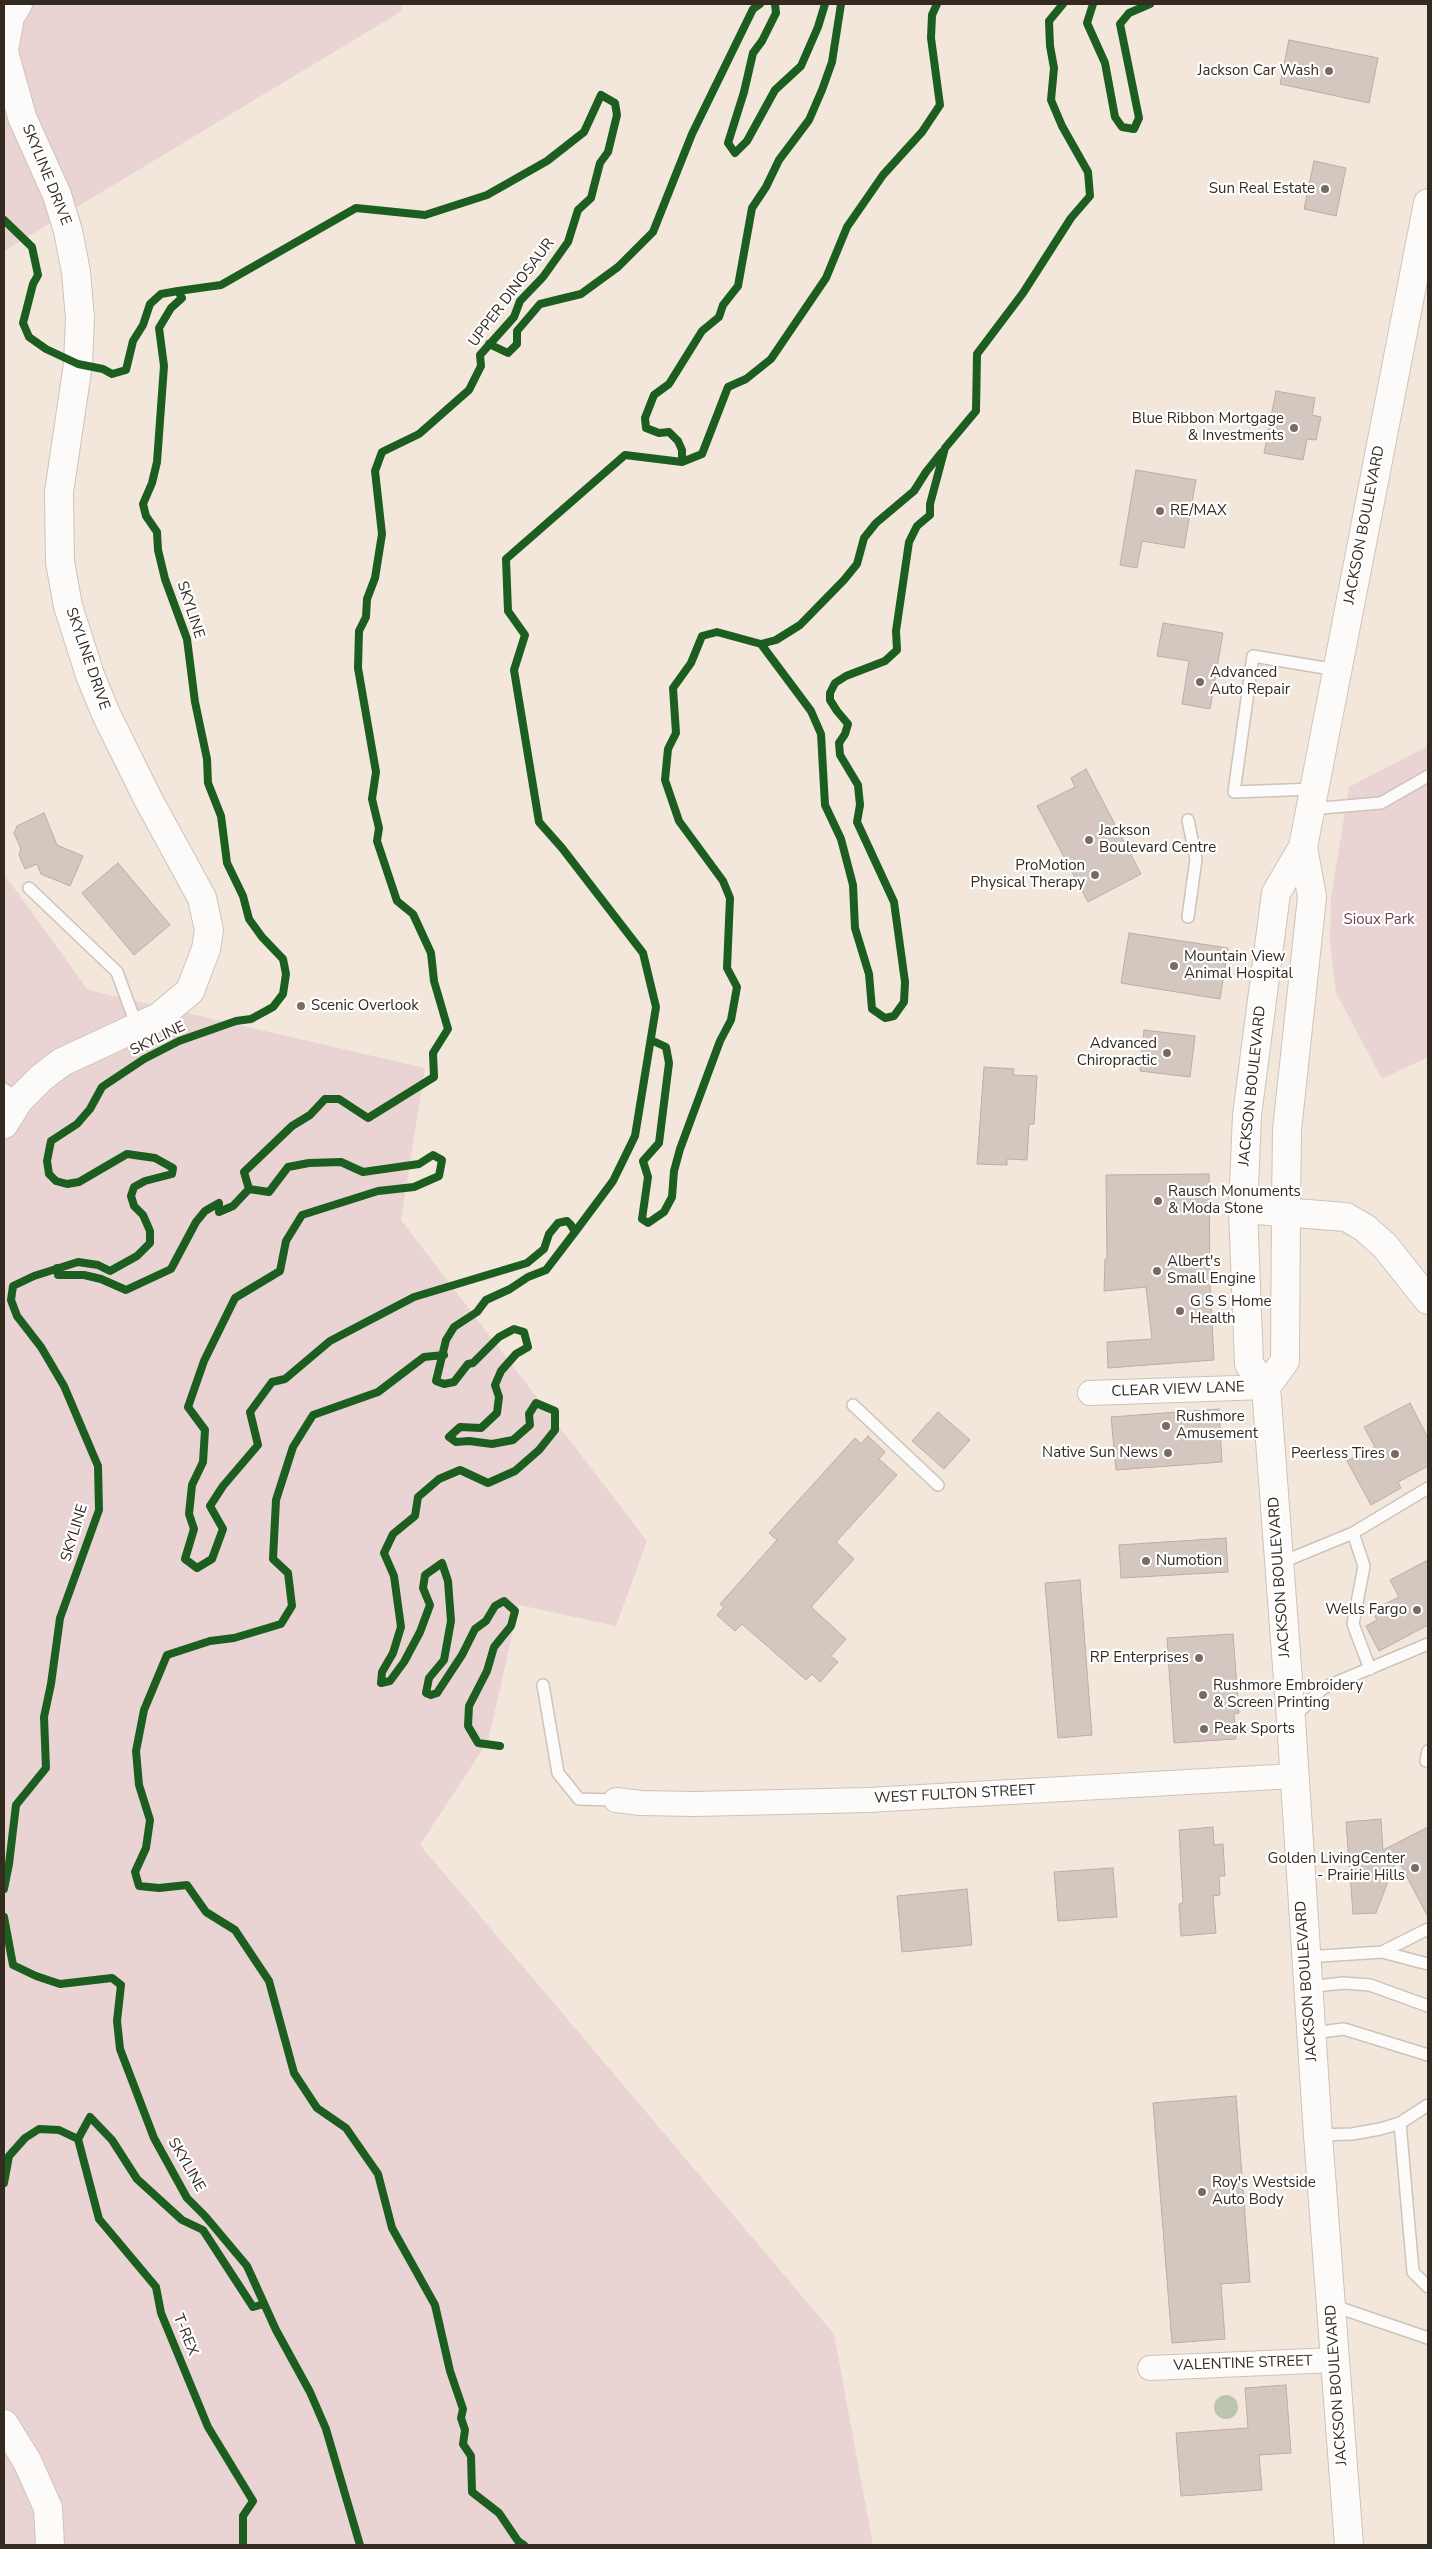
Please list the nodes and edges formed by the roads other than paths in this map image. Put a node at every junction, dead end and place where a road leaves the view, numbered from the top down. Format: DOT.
graph roads {
  1 [pos="18,4"];
  2 [pos="4,51"];
  3 [pos="1428,203"];
  4 [pos="1421,280"];
  5 [pos="1337,670"];
  6 [pos="1428,776"];
  7 [pos="1312,799"];
  8 [pos="1188,820"];
  9 [pos="1303,847"];
  10 [pos="29,888"];
  11 [pos="1188,917"];
  12 [pos="137,1027"];
  13 [pos="12,1095"];
  14 [pos="4,1124"];
  15 [pos="1243,1209"];
  16 [pos="1286,1211"];
  17 [pos="1428,1300"];
  18 [pos="1266,1387"];
  19 [pos="1090,1393"];
  20 [pos="854,1404"];
  21 [pos="938,1485"];
  22 [pos="1428,1488"];
  23 [pos="1354,1533"];
  24 [pos="1278,1564"];
  25 [pos="1428,1644"];
  26 [pos="1370,1669"];
  27 [pos="543,1684"];
  28 [pos="1291,1720"];
  29 [pos="1294,1776"];
  30 [pos="616,1800"];
  31 [pos="1428,1929"];
  32 [pos="1382,1952"];
  33 [pos="1306,1957"];
  34 [pos="1428,1964"];
  35 [pos="1308,1987"];
  36 [pos="1428,2006"];
  37 [pos="1311,2033"];
  38 [pos="1428,2055"];
  39 [pos="1428,2105"];
  40 [pos="1400,2123"];
  41 [pos="1318,2135"];
  42 [pos="1428,2287"];
  43 [pos="1331,2304"];
  44 [pos="1428,2338"];
  45 [pos="1335,2360"];
  46 [pos="1150,2368"];
  47 [pos="4,2424"];
  48 [pos="50,2545"];
  49 [pos="1349,2545"];
  1 -- 2 [label="main road, SKYLINE DRIVE"];
  2 -- 12 [label="main road, SKYLINE DRIVE"];
  3 -- 4 [label="main road, JACKSON BOULEVARD"];
  4 -- 5 [label="main road, JACKSON BOULEVARD"];
  5 -- 7 [label="main road, JACKSON BOULEVARD"];
  5 -- 7 [label="lane"];
  6 -- 7 [label="lane"];
  7 -- 9 [label="main road, JACKSON BOULEVARD"];
  8 -- 11 [label="lane"];
  9 -- 15 [label="main road, JACKSON BOULEVARD"];
  9 -- 16 [label="main road, JACKSON BOULEVARD"];
  10 -- 12 [label="lane"];
  12 -- 13 [label="main road, SKYLINE DRIVE"];
  13 -- 14 [label="main road, SKYLINE DRIVE"];
  15 -- 16 [label="main road"];
  15 -- 18 [label="main road, JACKSON BOULEVARD"];
  16 -- 17 [label="main road"];
  16 -- 18 [label="main road, JACKSON BOULEVARD"];
  18 -- 19 [label="street, CLEAR VIEW LANE"];
  18 -- 24 [label="main road, JACKSON BOULEVARD"];
  20 -- 21 [label="lane"];
  22 -- 23 [label="lane"];
  23 -- 24 [label="lane"];
  23 -- 26 [label="lane"];
  24 -- 28 [label="main road, JACKSON BOULEVARD"];
  25 -- 26 [label="lane"];
  26 -- 28 [label="lane"];
  27 -- 30 [label="lane"];
  28 -- 29 [label="main road, JACKSON BOULEVARD"];
  29 -- 30 [label="street, WEST FULTON STREET"];
  29 -- 33 [label="main road, JACKSON BOULEVARD"];
  31 -- 32 [label="lane"];
  32 -- 33 [label="lane"];
  32 -- 34 [label="lane"];
  33 -- 35 [label="main road, JACKSON BOULEVARD"];
  35 -- 36 [label="lane"];
  35 -- 37 [label="main road, JACKSON BOULEVARD"];
  37 -- 38 [label="lane"];
  37 -- 41 [label="main road, JACKSON BOULEVARD"];
  39 -- 40 [label="lane"];
  40 -- 41 [label="lane"];
  40 -- 42 [label="lane"];
  41 -- 43 [label="main road, JACKSON BOULEVARD"];
  43 -- 44 [label="lane"];
  43 -- 45 [label="main road, JACKSON BOULEVARD"];
  45 -- 46 [label="street, VALENTINE STREET"];
  45 -- 49 [label="main road, JACKSON BOULEVARD"];
  47 -- 48 [label="main road"];
}
